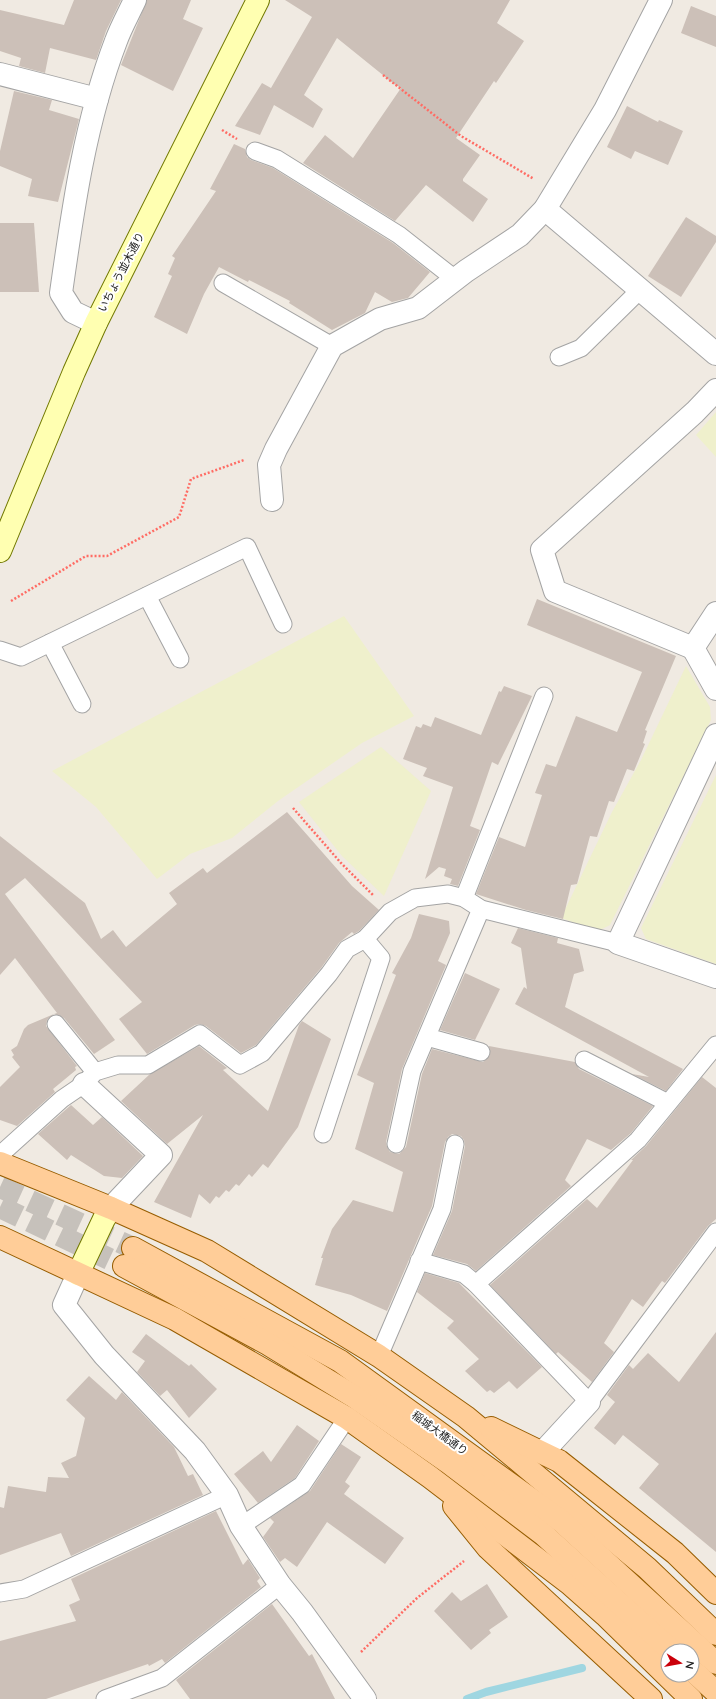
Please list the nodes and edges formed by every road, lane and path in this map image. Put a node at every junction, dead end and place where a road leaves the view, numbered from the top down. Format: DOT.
graph roads {
  1 [pos="135,0"];
  2 [pos="258,0"];
  3 [pos="661,0"];
  4 [pos="0,74"];
  5 [pos="383,75"];
  6 [pos="97,99"];
  7 [pos="255,152"];
  8 [pos="550,200"];
  9 [pos="455,279"];
  10 [pos="223,283"];
  11 [pos="640,290"];
  12 [pos="96,323"];
  13 [pos="332,346"];
  14 [pos="716,354"];
  15 [pos="559,357"];
  16 [pos="716,390"];
  17 [pos="276,448"];
  18 [pos="272,500"];
  19 [pos="0,552"];
  20 [pos="147,596"];
  21 [pos="11,601"];
  22 [pos="716,613"];
  23 [pos="283,624"];
  24 [pos="50,643"];
  25 [pos="693,648"];
  26 [pos="0,650"];
  27 [pos="180,659"];
  28 [pos="716,690"];
  29 [pos="544,696"];
  30 [pos="82,704"];
  31 [pos="716,735"];
  32 [pos="293,808"];
  33 [pos="464,898"];
  34 [pos="481,909"];
  35 [pos="390,912"];
  36 [pos="365,939"];
  37 [pos="618,943"];
  38 [pos="716,977"];
  39 [pos="56,1024"];
  40 [pos="427,1038"];
  41 [pos="716,1045"];
  42 [pos="480,1052"];
  43 [pos="584,1060"];
  44 [pos="89,1078"];
  45 [pos="668,1103"];
  46 [pos="323,1134"];
  47 [pos="396,1144"];
  48 [pos="455,1144"];
  49 [pos="0,1155"];
  50 [pos="0,1163"];
  51 [pos="111,1208"];
  52 [pos="716,1232"];
  53 [pos="0,1237"];
  54 [pos="419,1261"];
  55 [pos="78,1274"];
  56 [pos="476,1284"];
  57 [pos="379,1356"];
  58 [pos="589,1402"];
  59 [pos="466,1417"];
  60 [pos="347,1418"];
  61 [pos="543,1452"];
  62 [pos="430,1476"];
  63 [pos="227,1495"];
  64 [pos="241,1526"];
  65 [pos="464,1560"];
  66 [pos="280,1585"];
  67 [pos="0,1593"];
  68 [pos="716,1593"];
  69 [pos="716,1634"];
  70 [pos="663,1643"];
  71 [pos="694,1643"];
  72 [pos="700,1648"];
  73 [pos="716,1663"];
  74 [pos="343,1669"];
  75 [pos="700,1677"];
  76 [pos="716,1692"];
  77 [pos="105,1699"];
  78 [pos="365,1699"];
  79 [pos="651,1699"];
  80 [pos="691,1699"];
  1 -- 6 [label="street"];
  2 -- 12 [label="street, いちょう並木通り"];
  3 -- 8 [label="street"];
  4 -- 6 [label="street"];
  5 -- 8 [label="path"];
  6 -- 12 [label="street"];
  7 -- 9 [label="lane"];
  8 -- 9 [label="street"];
  8 -- 11 [label="street"];
  9 -- 13 [label="street"];
  10 -- 13 [label="lane"];
  11 -- 14 [label="street"];
  11 -- 15 [label="lane"];
  12 -- 19 [label="street, いちょう並木通り"];
  13 -- 17 [label="street"];
  16 -- 25 [label="street"];
  17 -- 18 [label="street"];
  17 -- 21 [label="path"];
  20 -- 23 [label="lane"];
  20 -- 24 [label="lane"];
  20 -- 27 [label="lane"];
  22 -- 25 [label="street"];
  24 -- 26 [label="lane"];
  24 -- 30 [label="lane"];
  25 -- 28 [label="street"];
  29 -- 33 [label="lane"];
  31 -- 37 [label="street"];
  32 -- 35 [label="path"];
  33 -- 34 [label="lane"];
  33 -- 35 [label="lane"];
  34 -- 37 [label="lane"];
  34 -- 40 [label="lane"];
  35 -- 36 [label="lane"];
  36 -- 44 [label="lane"];
  36 -- 46 [label="lane"];
  37 -- 38 [label="street"];
  39 -- 44 [label="lane"];
  40 -- 42 [label="lane"];
  40 -- 47 [label="lane"];
  41 -- 45 [label="lane"];
  43 -- 45 [label="lane"];
  44 -- 49 [label="lane"];
  44 -- 51 [label="street"];
  45 -- 56 [label="lane"];
  48 -- 54 [label="lane"];
  50 -- 51 [label="main road"];
  51 -- 55 [label="street"];
  51 -- 57 [label="main road"];
  52 -- 58 [label="lane"];
  53 -- 55 [label="main road"];
  54 -- 56 [label="lane"];
  54 -- 57 [label="lane"];
  55 -- 60 [label="main road"];
  55 -- 63 [label="street"];
  56 -- 58 [label="lane"];
  57 -- 59 [label="main road"];
  58 -- 61 [label="street"];
  59 -- 61 [label="main road"];
  59 -- 69 [label="main road"];
  60 -- 62 [label="main road"];
  60 -- 64 [label="lane"];
  61 -- 68 [label="main road"];
  62 -- 79 [label="main road"];
  62 -- 80 [label="main road"];
  63 -- 64 [label="street"];
  63 -- 67 [label="lane"];
  64 -- 66 [label="street"];
  65 -- 74 [label="path"];
  66 -- 74 [label="street"];
  66 -- 77 [label="lane"];
  70 -- 71 [label="main road, 稲城大橋通り"];
  72 -- 73 [label="main road, 稲城大橋通り"];
  74 -- 78 [label="street"];
  75 -- 76 [label="main road"];
}
